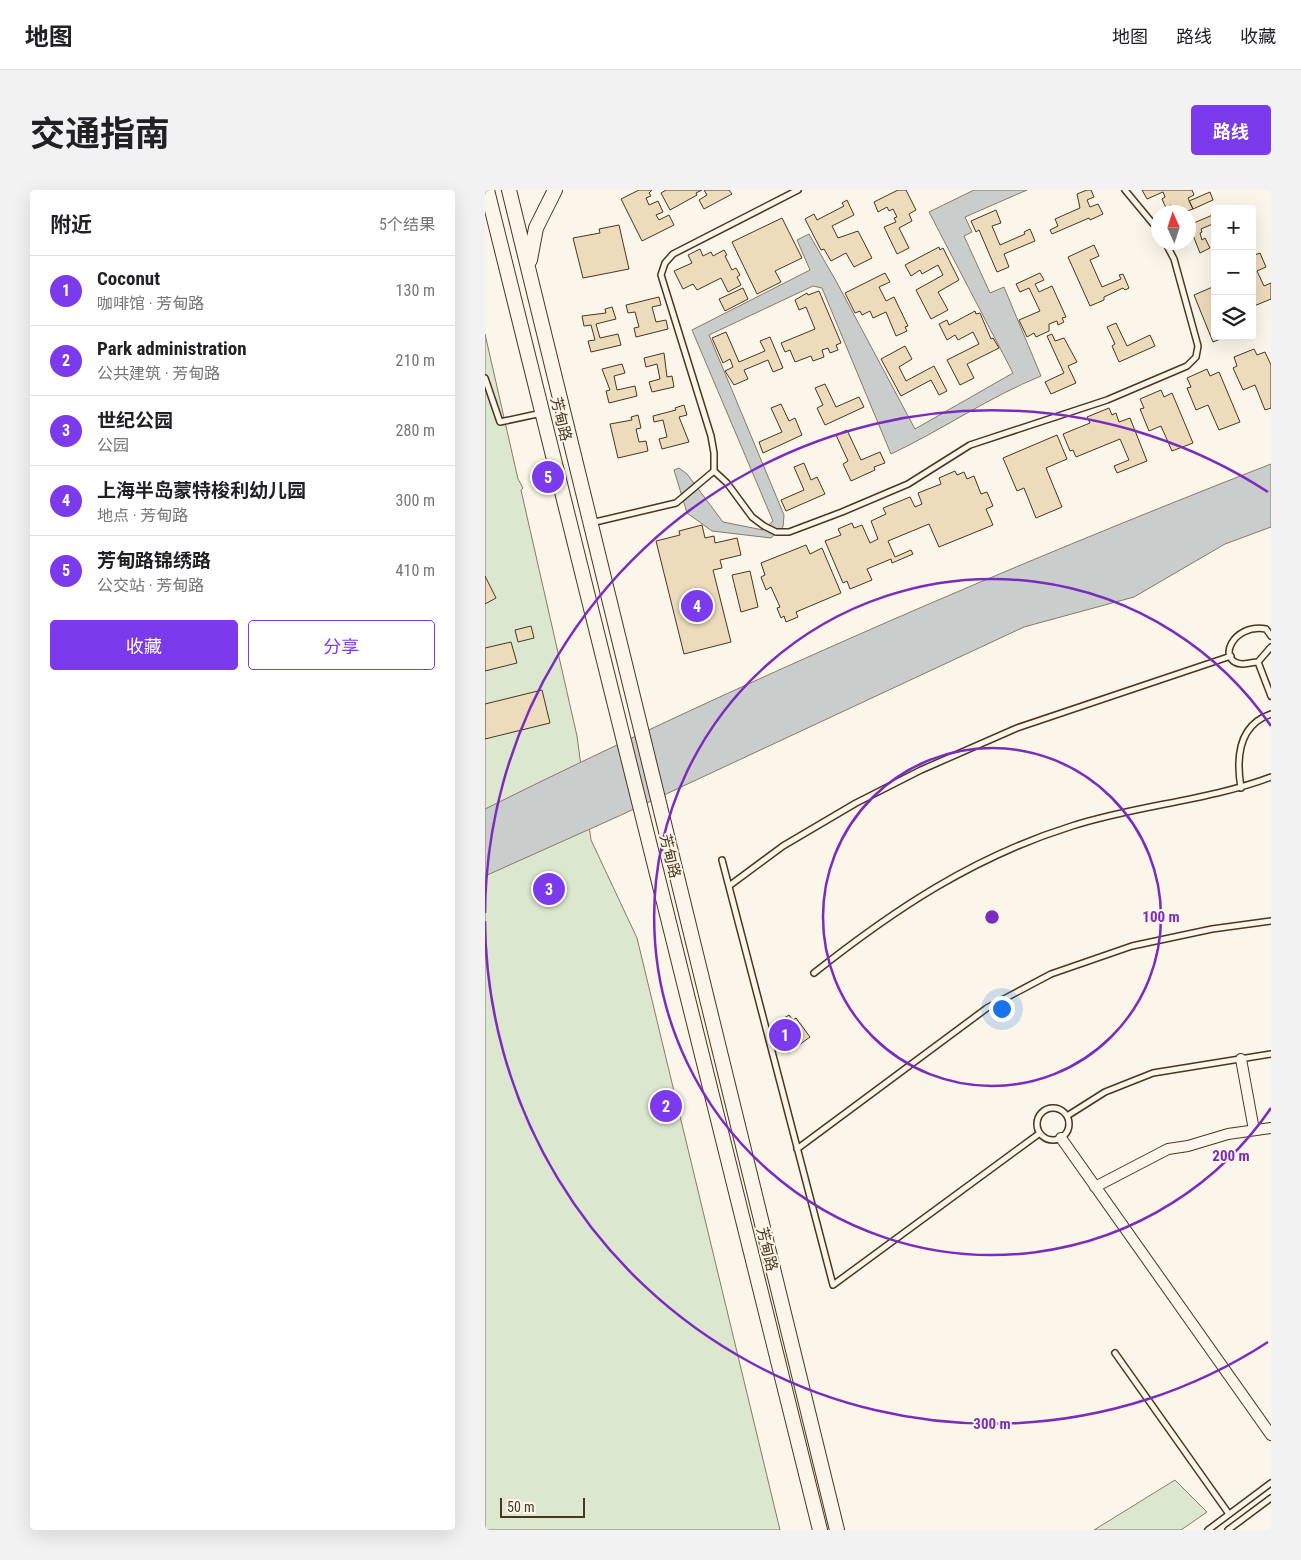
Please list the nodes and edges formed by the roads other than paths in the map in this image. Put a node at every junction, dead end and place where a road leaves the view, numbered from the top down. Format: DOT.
graph roads {
  1 [pos="508,190"];
  2 [pos="555,190"];
  3 [pos="798,190"];
  4 [pos="1125,190"];
  5 [pos="487,194"];
  6 [pos="1151,221"];
  7 [pos="1170,250"];
  8 [pos="529,268"];
  9 [pos="485,378"];
  10 [pos="543,413"];
  11 [pos="714,471"];
  12 [pos="591,523"];
  13 [pos="1271,636"];
  14 [pos="1271,647"];
  15 [pos="1231,656"];
  16 [pos="1259,662"];
  17 [pos="1271,696"];
  18 [pos="1271,714"];
  19 [pos="1271,777"];
  20 [pos="1241,788"];
  21 [pos="722,860"];
  22 [pos="729,886"];
  23 [pos="1271,921"];
  24 [pos="814,973"];
  25 [pos="1271,1054"];
  26 [pos="1241,1059"];
  27 [pos="1067,1116"];
  28 [pos="1271,1128"];
  29 [pos="1254,1130"];
  30 [pos="1040,1133"];
  31 [pos="1061,1138"];
  32 [pos="797,1149"];
  33 [pos="1095,1187"];
  34 [pos="1115,1354"];
  35 [pos="1271,1435"];
  36 [pos="1271,1483"];
  37 [pos="1271,1498"];
  38 [pos="1229,1514"];
  39 [pos="820,1530"];
  40 [pos="837,1530"];
  41 [pos="1208,1530"];
  42 [pos="1228,1530"];
  1 -- 5 [label="main road"];
  1 -- 8 [label="main road, 芳甸路"];
  2 -- 8 [label="main road"];
  3 -- 11 [label="lane"];
  4 -- 6 [label="lane"];
  5 -- 10 [label="main road, 芳甸路"];
  7 -- 11 [label="lane"];
  8 -- 12 [label="main road, 芳甸路"];
  9 -- 10 [label="lane"];
  10 -- 39 [label="main road, 芳甸路"];
  11 -- 12 [label="lane"];
  12 -- 40 [label="main road, 芳甸路"];
  13 -- 15 [label="lane"];
  14 -- 16 [label="lane"];
  15 -- 16 [label="lane"];
  15 -- 22 [label="lane"];
  16 -- 17 [label="lane"];
  18 -- 20 [label="lane"];
  19 -- 20 [label="lane"];
  20 -- 24 [label="lane"];
  21 -- 22 [label="lane"];
  22 -- 32 [label="lane"];
  23 -- 32 [label="lane"];
  25 -- 26 [label="lane"];
  26 -- 27 [label="lane"];
  26 -- 29 [label="street"];
  27 -- 30 [label="lane"];
  27 -- 31 [label="lane"];
  28 -- 29 [label="street"];
  29 -- 33 [label="street"];
  30 -- 31 [label="lane"];
  30 -- 32 [label="lane"];
  31 -- 33 [label="street"];
  33 -- 35 [label="street"];
  34 -- 38 [label="lane"];
  36 -- 38 [label="lane"];
  37 -- 42 [label="lane"];
  38 -- 41 [label="lane"];
}
